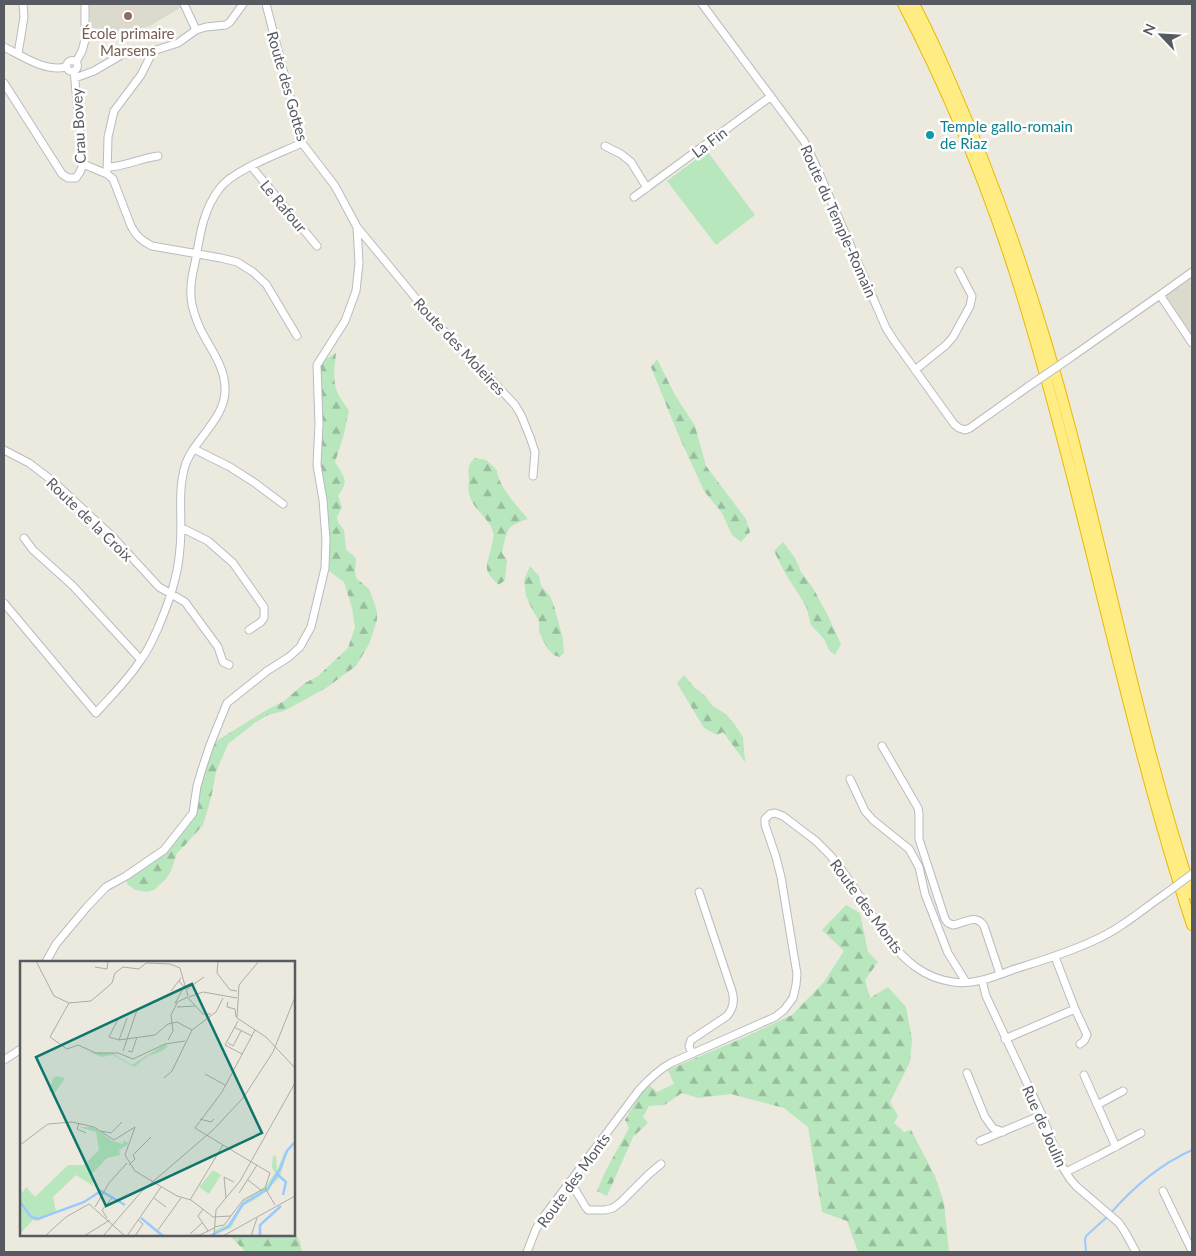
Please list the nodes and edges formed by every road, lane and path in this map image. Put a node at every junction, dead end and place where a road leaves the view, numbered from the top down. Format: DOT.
graph roads {
  1 [pos="24,4"];
  2 [pos="85,4"];
  3 [pos="184,4"];
  4 [pos="243,4"];
  5 [pos="266,4"];
  6 [pos="702,4"];
  7 [pos="903,4"];
  8 [pos="914,4"];
  9 [pos="196,30"];
  10 [pos="4,47"];
  11 [pos="153,51"];
  12 [pos="18,54"];
  13 [pos="76,62"];
  14 [pos="66,67"];
  15 [pos="74,75"];
  16 [pos="4,83"];
  17 [pos="770,97"];
  18 [pos="302,143"];
  19 [pos="605,146"];
  20 [pos="158,156"];
  21 [pos="83,164"];
  22 [pos="251,166"];
  23 [pos="107,170"];
  24 [pos="647,188"];
  25 [pos="634,197"];
  26 [pos="357,228"];
  27 [pos="316,246"];
  28 [pos="196,254"];
  29 [pos="959,271"];
  30 [pos="1192,272"];
  31 [pos="1160,295"];
  32 [pos="297,336"];
  33 [pos="1192,343"];
  34 [pos="915,370"];
  35 [pos="194,449"];
  36 [pos="4,450"];
  37 [pos="534,476"];
  38 [pos="283,504"];
  39 [pos="182,528"];
  40 [pos="24,538"];
  41 [pos="172,594"];
  42 [pos="4,603"];
  43 [pos="249,630"];
  44 [pos="142,660"];
  45 [pos="229,665"];
  46 [pos="882,746"];
  47 [pos="850,778"];
  48 [pos="1192,874"];
  49 [pos="699,892"];
  50 [pos="1192,894"];
  51 [pos="1192,925"];
  52 [pos="1055,957"];
  53 [pos="47,961"];
  54 [pos="1000,974"];
  55 [pos="982,980"];
  56 [pos="966,982"];
  57 [pos="1075,1009"];
  58 [pos="1006,1039"];
  59 [pos="1080,1044"];
  60 [pos="20,1050"];
  61 [pos="692,1054"];
  62 [pos="4,1060"];
  63 [pos="967,1073"];
  64 [pos="1084,1075"];
  65 [pos="1123,1091"];
  66 [pos="1097,1106"];
  67 [pos="1042,1115"];
  68 [pos="1003,1132"];
  69 [pos="1142,1133"];
  70 [pos="980,1141"];
  71 [pos="1116,1147"];
  72 [pos="661,1164"];
  73 [pos="1066,1172"];
  74 [pos="570,1181"];
  75 [pos="1163,1191"];
  76 [pos="1192,1251"];
  77 [pos="528,1252"];
  78 [pos="1136,1252"];
  1 -- 12 [label="street"];
  2 -- 13 [label="street, Crau Bovey"];
  3 -- 9 [label="street"];
  4 -- 9 [label="street"];
  5 -- 18 [label="street, Route des Gottes"];
  6 -- 17 [label="street, Route du Temple-Romain"];
  7 -- 51 [label="highway"];
  8 -- 50 [label="highway"];
  9 -- 11 [label="street"];
  10 -- 12 [label="street"];
  11 -- 15 [label="street"];
  11 -- 23 [label="street"];
  12 -- 14 [label="street"];
  13 -- 14 [label="street"];
  13 -- 15 [label="street, Crau Bovey"];
  14 -- 15 [label="street"];
  15 -- 21 [label="street, Crau Bovey"];
  16 -- 21 [label="street, Crau Bovey"];
  17 -- 24 [label="street, La Fin"];
  17 -- 34 [label="street, Route du Temple-Romain"];
  18 -- 22 [label="street"];
  18 -- 26 [label="street, Route des Gottes"];
  19 -- 24 [label="street"];
  20 -- 23 [label="street"];
  21 -- 23 [label="street"];
  22 -- 27 [label="street, Le Rafour"];
  22 -- 28 [label="street"];
  23 -- 28 [label="street"];
  24 -- 25 [label="street, La Fin"];
  26 -- 37 [label="street, Route des Moleires"];
  26 -- 53 [label="street, Route des Gottes"];
  28 -- 32 [label="street"];
  28 -- 35 [label="street"];
  29 -- 34 [label="street"];
  30 -- 31 [label="street"];
  31 -- 33 [label="street"];
  31 -- 34 [label="street, Route du Temple-Romain, bridge"];
  35 -- 38 [label="street"];
  35 -- 39 [label="street"];
  36 -- 41 [label="street, Route de la Croix"];
  39 -- 41 [label="street"];
  39 -- 43 [label="street"];
  40 -- 44 [label="street"];
  41 -- 44 [label="street"];
  41 -- 45 [label="street, Route de la Croix"];
  42 -- 44 [label="street"];
  46 -- 54 [label="street"];
  47 -- 56 [label="street"];
  48 -- 52 [label="street, Route des Monts, bridge"];
  49 -- 61 [label="street"];
  52 -- 54 [label="street, Route des Monts"];
  52 -- 57 [label="street"];
  54 -- 55 [label="street, Route des Monts"];
  55 -- 56 [label="street, Route des Monts"];
  55 -- 58 [label="street, Rue de Joulin"];
  56 -- 61 [label="street, Route des Monts"];
  57 -- 58 [label="street"];
  57 -- 59 [label="street"];
  58 -- 67 [label="street, Rue de Joulin"];
  60 -- 62 [label="street"];
  61 -- 74 [label="street, Route des Monts"];
  63 -- 68 [label="street"];
  64 -- 66 [label="street"];
  65 -- 66 [label="street"];
  66 -- 71 [label="street"];
  67 -- 68 [label="street"];
  67 -- 73 [label="street, Rue de Joulin"];
  68 -- 70 [label="street"];
  69 -- 71 [label="street"];
  71 -- 73 [label="street"];
  72 -- 74 [label="street"];
  73 -- 78 [label="street, Rue de Joulin"];
  74 -- 77 [label="street, Route des Monts"];
  75 -- 76 [label="street"];
}
